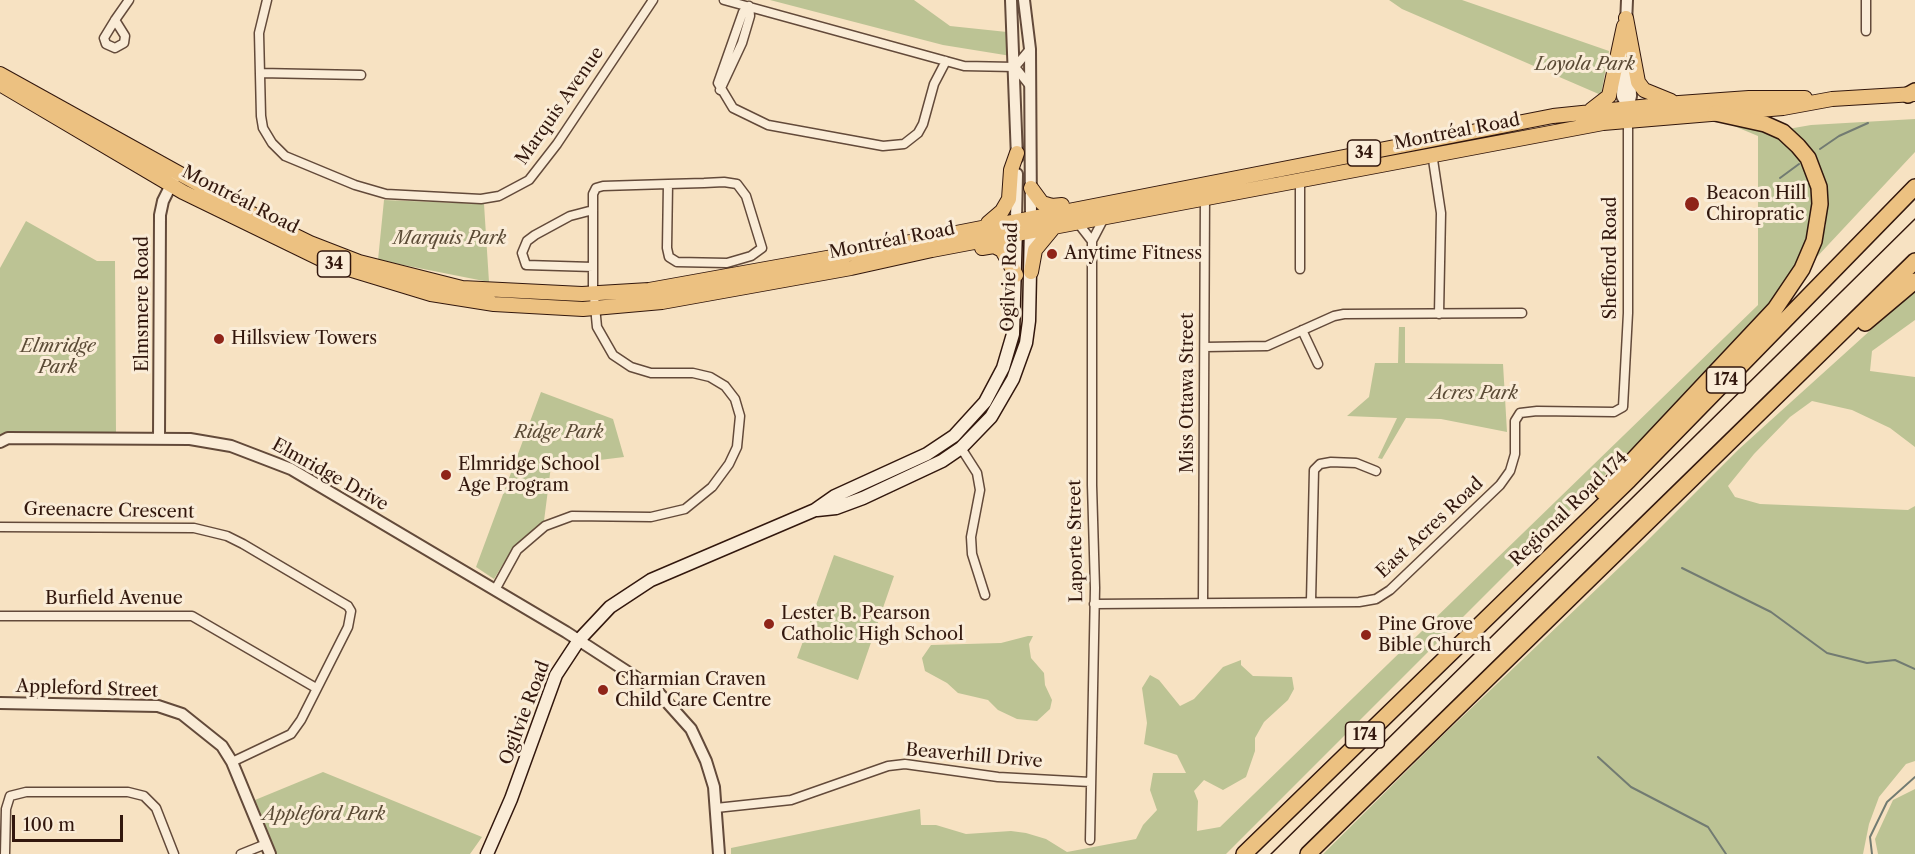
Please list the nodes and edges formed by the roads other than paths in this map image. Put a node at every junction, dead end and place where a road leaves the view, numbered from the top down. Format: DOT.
graph roads {
  1 [pos="129,0"];
  2 [pos="267,0"];
  3 [pos="653,0"];
  4 [pos="724,0"];
  5 [pos="1011,0"];
  6 [pos="1024,0"];
  7 [pos="1627,0"];
  8 [pos="1866,0"];
  9 [pos="749,6"];
  10 [pos="1626,18"];
  11 [pos="115,20"];
  12 [pos="1866,31"];
  13 [pos="1030,50"];
  14 [pos="946,61"];
  15 [pos="1015,67"];
  16 [pos="260,73"];
  17 [pos="0,74"];
  18 [pos="362,75"];
  19 [pos="0,84"];
  20 [pos="1030,86"];
  21 [pos="1913,94"];
  22 [pos="1832,99"];
  23 [pos="1679,103"];
  24 [pos="1588,111"];
  25 [pos="1714,113"];
  26 [pos="1628,114"];
  27 [pos="1431,148"];
  28 [pos="1017,153"];
  29 [pos="174,179"];
  30 [pos="1300,181"];
  31 [pos="1204,183"];
  32 [pos="668,184"];
  33 [pos="1915,187"];
  34 [pos="1030,188"];
  35 [pos="1205,198"];
  36 [pos="1103,203"];
  37 [pos="593,210"];
  38 [pos="1030,217"];
  39 [pos="1104,218"];
  40 [pos="1016,219"];
  41 [pos="1078,223"];
  42 [pos="987,225"];
  43 [pos="1054,227"];
  44 [pos="1031,232"];
  45 [pos="1016,235"];
  46 [pos="1092,241"];
  47 [pos="932,250"];
  48 [pos="849,254"];
  49 [pos="1915,261"];
  50 [pos="593,267"];
  51 [pos="851,268"];
  52 [pos="1300,269"];
  53 [pos="1031,272"];
  54 [pos="1016,275"];
  55 [pos="1915,281"];
  56 [pos="594,301"];
  57 [pos="1522,313"];
  58 [pos="1439,314"];
  59 [pos="1302,330"];
  60 [pos="1205,347"];
  61 [pos="1318,363"];
  62 [pos="1770,403"];
  63 [pos="1623,407"];
  64 [pos="159,438"];
  65 [pos="0,442"];
  66 [pos="961,448"];
  67 [pos="1376,471"];
  68 [pos="815,510"];
  69 [pos="0,526"];
  70 [pos="1533,570"];
  71 [pos="495,590"];
  72 [pos="985,595"];
  73 [pos="1311,602"];
  74 [pos="1203,603"];
  75 [pos="1095,604"];
  76 [pos="0,616"];
  77 [pos="579,640"];
  78 [pos="316,688"];
  79 [pos="0,703"];
  80 [pos="232,762"];
  81 [pos="1090,782"];
  82 [pos="716,808"];
  83 [pos="1090,840"];
  84 [pos="268,849"];
  85 [pos="5,854"];
  86 [pos="174,854"];
  87 [pos="242,854"];
  88 [pos="487,854"];
  89 [pos="719,854"];
  90 [pos="1244,854"];
  91 [pos="1308,854"];
  1 -- 11 [label="street"];
  2 -- 16 [label="street, Marquis Avenue"];
  3 -- 16 [label="street, Marquis Avenue"];
  4 -- 9 [label="street"];
  5 -- 15 [label="street, Ogilvie Road"];
  6 -- 13 [label="street, Ogilvie Road"];
  7 -- 10 [label="street, Shefford Road"];
  8 -- 12 [label="street"];
  9 -- 14 [label="street"];
  9 -- 14 [label="street"];
  10 -- 23 [label="main road"];
  10 -- 24 [label="main road"];
  10 -- 26 [label="street, Shefford Road"];
  13 -- 15 [label="street"];
  13 -- 20 [label="street, Ogilvie Road"];
  14 -- 15 [label="street"];
  15 -- 20 [label="street"];
  15 -- 28 [label="street, Ogilvie Road"];
  16 -- 18 [label="street"];
  17 -- 29 [label="main road, Montréal Road / 34"];
  19 -- 29 [label="main road, Montréal Road / 34"];
  20 -- 34 [label="street, Ogilvie Road"];
  21 -- 22 [label="main road, Montréal Road / 34"];
  22 -- 23 [label="main road, Montréal Road / 34"];
  22 -- 25 [label="main road, Montréal Road / 34"];
  23 -- 26 [label="main road, Montréal Road / 34"];
  24 -- 26 [label="main road, Montréal Road / 34"];
  24 -- 27 [label="main road, Montréal Road / 34"];
  25 -- 26 [label="main road, Montréal Road / 34"];
  25 -- 70 [label="highway"];
  26 -- 27 [label="main road, Montréal Road / 34"];
  26 -- 63 [label="street, Shefford Road"];
  27 -- 30 [label="main road, Montréal Road / 34"];
  27 -- 31 [label="main road, Montréal Road / 34"];
  27 -- 58 [label="street"];
  28 -- 40 [label="street, Ogilvie Road"];
  28 -- 42 [label="main road"];
  29 -- 56 [label="main road, Montréal Road / 34"];
  29 -- 64 [label="street, Elmsmere Road"];
  30 -- 35 [label="main road, Montréal Road / 34"];
  30 -- 52 [label="street"];
  31 -- 35 [label="street, Miss Ottawa Street"];
  31 -- 36 [label="main road, Montréal Road / 34"];
  32 -- 32 [label="street"];
  32 -- 37 [label="street"];
  33 -- 70 [label="highway, Regional Road 174 / 174"];
  34 -- 36 [label="main road"];
  34 -- 38 [label="street, Ogilvie Road"];
  35 -- 39 [label="main road, Montréal Road / 34"];
  35 -- 60 [label="street, Miss Ottawa Street"];
  36 -- 38 [label="main road, Montréal Road / 34"];
  37 -- 50 [label="street"];
  37 -- 50 [label="street"];
  38 -- 40 [label="main road, Montréal Road / 34"];
  38 -- 44 [label="main road, Ogilvie Road"];
  39 -- 41 [label="main road, Montréal Road / 34"];
  39 -- 46 [label="street, Laporte Street"];
  40 -- 42 [label="main road, Montréal Road / 34"];
  40 -- 45 [label="main road, Ogilvie Road"];
  41 -- 43 [label="main road, Montréal Road / 34"];
  41 -- 46 [label="street"];
  42 -- 48 [label="main road, Montréal Road / 34"];
  43 -- 44 [label="main road, Montréal Road / 34"];
  43 -- 53 [label="main road"];
  44 -- 45 [label="main road, Montréal Road / 34"];
  44 -- 53 [label="main road, Ogilvie Road"];
  45 -- 47 [label="main road, Montréal Road / 34"];
  45 -- 54 [label="main road, Ogilvie Road"];
  46 -- 75 [label="street, Laporte Street"];
  47 -- 51 [label="main road, Montréal Road / 34"];
  47 -- 54 [label="main road"];
  48 -- 51 [label="main road"];
  48 -- 56 [label="main road, Montréal Road / 34"];
  49 -- 62 [label="highway, 174"];
  50 -- 56 [label="street"];
  51 -- 56 [label="main road, Montréal Road / 34"];
  53 -- 66 [label="main road, Ogilvie Road"];
  54 -- 68 [label="main road, Ogilvie Road"];
  55 -- 62 [label="highway"];
  56 -- 71 [label="street"];
  57 -- 58 [label="street"];
  58 -- 59 [label="street"];
  59 -- 60 [label="street"];
  59 -- 61 [label="street"];
  60 -- 74 [label="street, Miss Ottawa Street"];
  62 -- 91 [label="highway, 174"];
  63 -- 73 [label="street, East Acres Road"];
  64 -- 65 [label="street, Elmridge Drive"];
  64 -- 71 [label="street, Elmridge Drive"];
  66 -- 68 [label="main road, Ogilvie Road"];
  66 -- 72 [label="street"];
  67 -- 73 [label="street"];
  68 -- 77 [label="main road, Ogilvie Road"];
  69 -- 78 [label="street, Greenacre Crescent"];
  70 -- 90 [label="highway, Regional Road 174 / 174"];
  71 -- 77 [label="street, Elmridge Drive"];
  73 -- 74 [label="street, East Acres Road"];
  74 -- 75 [label="street, East Acres Road"];
  75 -- 81 [label="street, Laporte Street"];
  76 -- 78 [label="street, Burfield Avenue"];
  77 -- 82 [label="street, Elmridge Drive"];
  77 -- 88 [label="main road, Ogilvie Road"];
  78 -- 80 [label="street, Greenacre Crescent"];
  79 -- 80 [label="street, Appleford Street"];
  80 -- 84 [label="street, Appleford Street"];
  81 -- 82 [label="street, Beaverhill Drive"];
  81 -- 83 [label="street, Laporte Street"];
  82 -- 89 [label="street, Elmridge Drive"];
  84 -- 87 [label="street"];
  85 -- 86 [label="street"];
}
